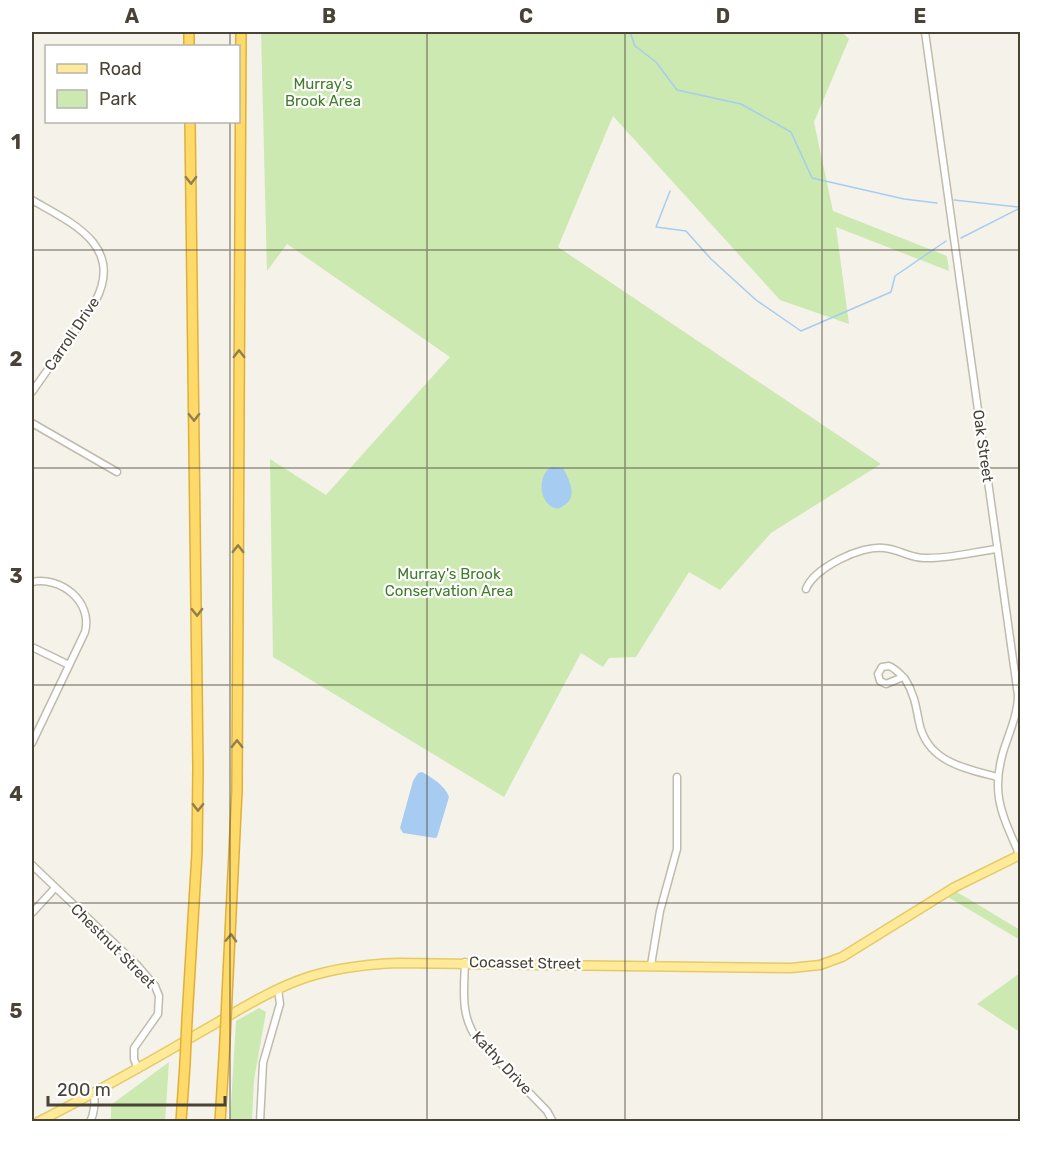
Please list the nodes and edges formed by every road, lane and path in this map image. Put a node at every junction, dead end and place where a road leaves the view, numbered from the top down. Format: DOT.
graph roads {
  1 [pos="241,32"];
  2 [pos="925,32"];
  3 [pos="190,123"];
  4 [pos="32,200"];
  5 [pos="32,392"];
  6 [pos="32,423"];
  7 [pos="117,472"];
  8 [pos="997,549"];
  9 [pos="32,582"];
  10 [pos="806,589"];
  11 [pos="32,647"];
  12 [pos="69,665"];
  13 [pos="903,676"];
  14 [pos="1019,699"];
  15 [pos="32,743"];
  16 [pos="677,777"];
  17 [pos="997,777"];
  18 [pos="1020,855"];
  19 [pos="32,866"];
  20 [pos="55,888"];
  21 [pos="32,913"];
  22 [pos="465,962"];
  23 [pos="651,965"];
  24 [pos="278,989"];
  25 [pos="138,1068"];
  26 [pos="94,1092"];
  27 [pos="38,1122"];
  28 [pos="90,1122"];
  29 [pos="181,1122"];
  30 [pos="220,1122"];
  31 [pos="260,1122"];
  32 [pos="553,1122"];
  30 -- 1 [label="highway, one-way, bridge"];
  2 -- 8 [label="street, Oak Street"];
  3 -- 29 [label="highway, one-way, bridge"];
  4 -- 5 [label="street, Carroll Drive"];
  6 -- 7 [label="street"];
  8 -- 10 [label="street"];
  8 -- 14 [label="street, Oak Street"];
  9 -- 12 [label="street"];
  11 -- 12 [label="street"];
  12 -- 15 [label="street"];
  13 -- 17 [label="street"];
  14 -- 17 [label="street, Oak Street"];
  16 -- 23 [label="street"];
  17 -- 18 [label="street, Oak Street"];
  18 -- 23 [label="main road, Cocasset Street"];
  19 -- 20 [label="street, Chestnut Street"];
  20 -- 21 [label="street"];
  20 -- 25 [label="street, Chestnut Street"];
  22 -- 23 [label="main road, Cocasset Street"];
  22 -- 24 [label="main road, Cocasset Street"];
  22 -- 32 [label="street, Kathy Drive"];
  24 -- 25 [label="main road, Cocasset Street"];
  24 -- 31 [label="street"];
  25 -- 26 [label="main road, Cocasset Street"];
  26 -- 27 [label="main road, Cocasset Street"];
  26 -- 28 [label="street"];
}
